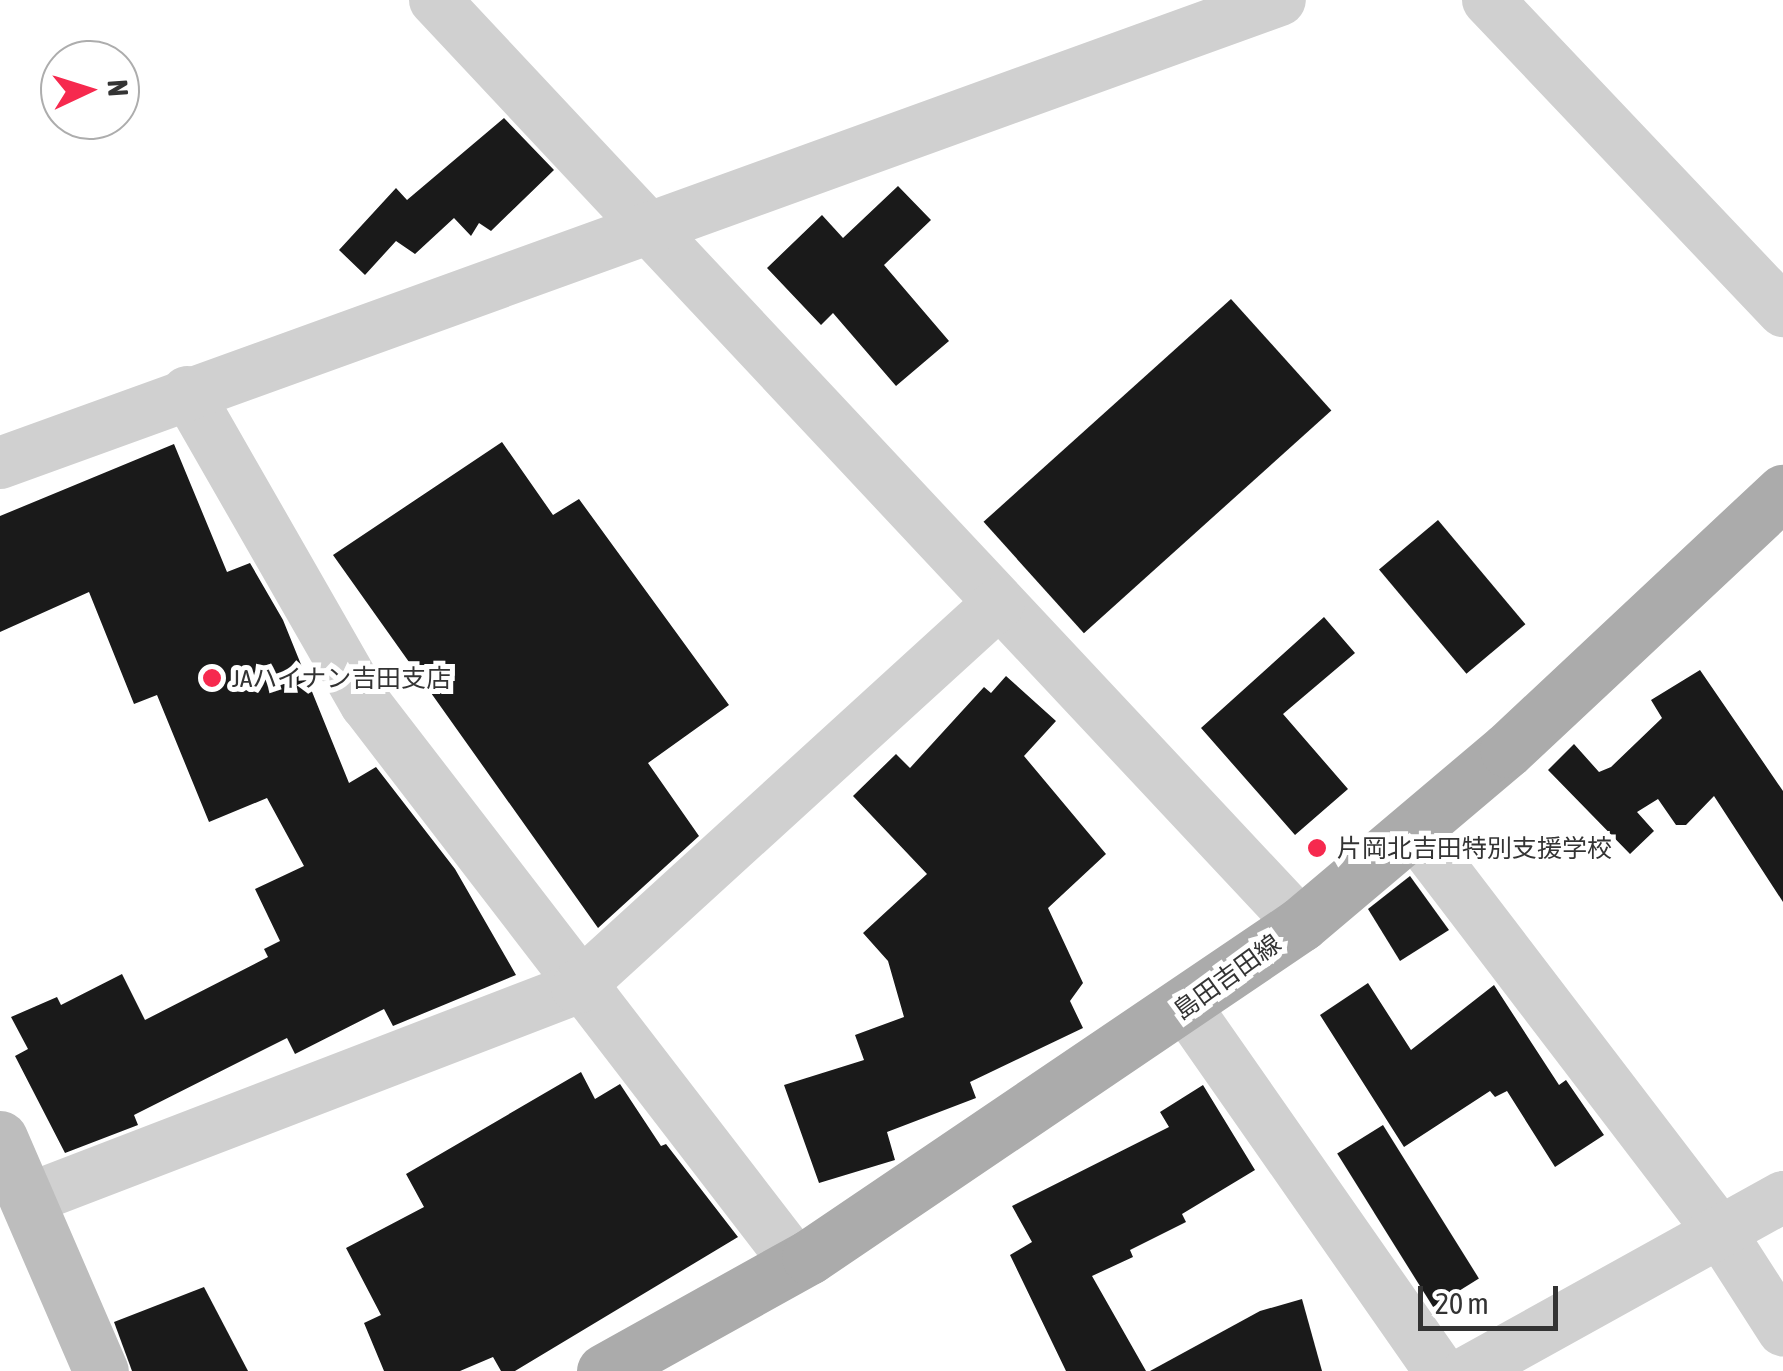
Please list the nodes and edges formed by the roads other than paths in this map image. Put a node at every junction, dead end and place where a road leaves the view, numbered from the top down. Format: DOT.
graph roads {
  1 [pos="435,0"];
  2 [pos="1280,0"];
  3 [pos="1488,0"];
  4 [pos="645,226"];
  5 [pos="1783,311"];
  6 [pos="187,392"];
  7 [pos="0,463"];
  8 [pos="1783,492"];
  9 [pos="999,603"];
  10 [pos="1412,830"];
  11 [pos="1300,924"];
  12 [pos="578,988"];
  13 [pos="1186,1007"];
  14 [pos="0,1138"];
  15 [pos="1783,1196"];
  16 [pos="26,1200"];
  17 [pos="1720,1232"];
  18 [pos="796,1263"];
  19 [pos="1783,1330"];
  20 [pos="101,1371"];
  21 [pos="604,1371"];
  22 [pos="1440,1371"];
  23 [pos="1469,1371"];
  1 -- 4 [label="street"];
  2 -- 4 [label="street"];
  3 -- 5 [label="street"];
  4 -- 6 [label="street"];
  4 -- 9 [label="street"];
  6 -- 7 [label="street"];
  6 -- 12 [label="street"];
  8 -- 10 [label="main road, 島田吉田線"];
  9 -- 11 [label="street"];
  9 -- 12 [label="street"];
  10 -- 11 [label="main road, 島田吉田線"];
  10 -- 17 [label="street"];
  11 -- 13 [label="main road, 島田吉田線"];
  12 -- 16 [label="street"];
  12 -- 18 [label="street"];
  13 -- 18 [label="main road, 島田吉田線"];
  13 -- 22 [label="street"];
  14 -- 16 [label="street"];
  15 -- 17 [label="street"];
  16 -- 20 [label="street"];
  17 -- 19 [label="street"];
  17 -- 23 [label="street"];
  18 -- 21 [label="main road, 島田吉田線"];
}
